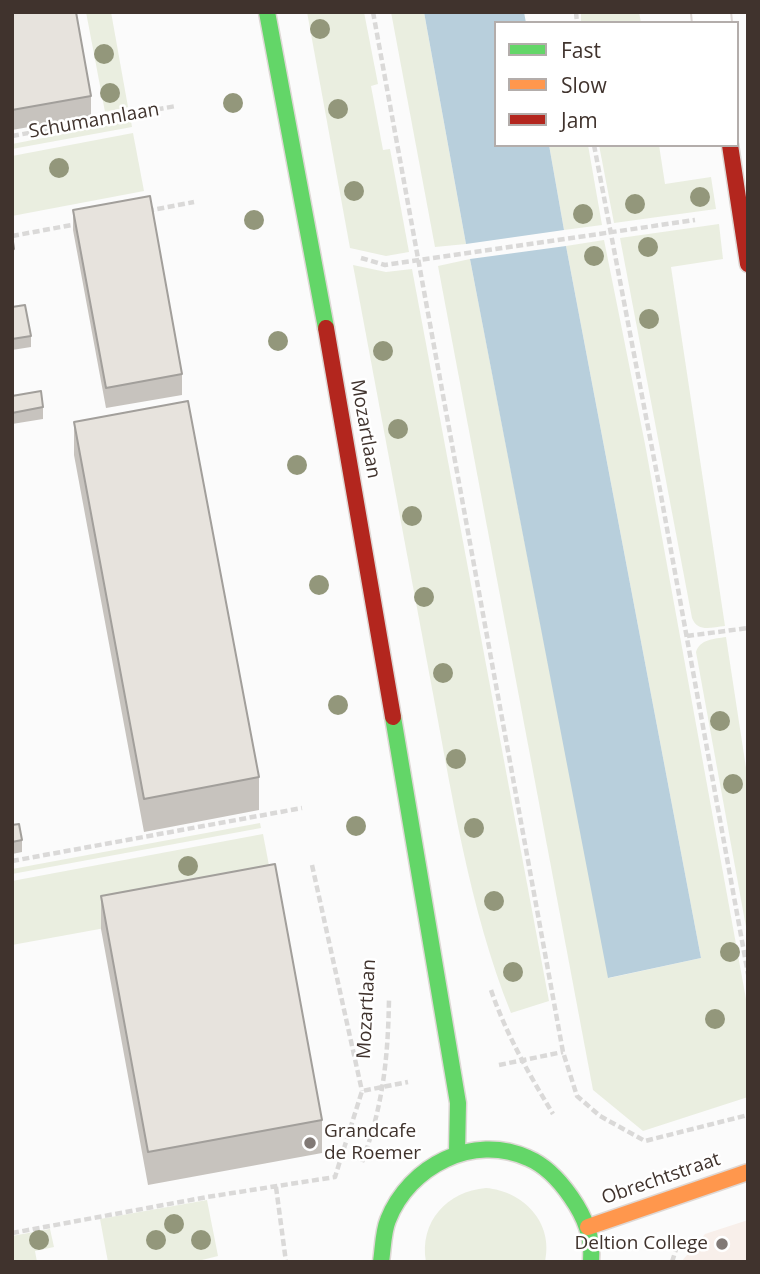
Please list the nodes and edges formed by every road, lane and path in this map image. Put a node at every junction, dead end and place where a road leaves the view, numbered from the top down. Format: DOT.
graph roads {
  1 [pos="267,12"];
  2 [pos="373,12"];
  3 [pos="176,106"];
  4 [pos="12,136"];
  5 [pos="594,147"];
  6 [pos="730,147"];
  7 [pos="194,202"];
  8 [pos="142,212"];
  9 [pos="740,214"];
  10 [pos="90,221"];
  11 [pos="610,232"];
  12 [pos="12,236"];
  13 [pos="309,243"];
  14 [pos="420,260"];
  15 [pos="748,264"];
  16 [pos="748,628"];
  17 [pos="687,636"];
  18 [pos="302,808"];
  19 [pos="12,861"];
  20 [pos="312,865"];
  21 [pos="748,974"];
  22 [pos="389,988"];
  23 [pos="563,1052"];
  24 [pos="453,1073"];
  25 [pos="383,1087"];
  26 [pos="362,1091"];
  27 [pos="748,1115"];
  28 [pos="457,1152"];
  29 [pos="361,1165"];
  30 [pos="748,1172"];
  31 [pos="276,1187"];
  32 [pos="588,1227"];
  33 [pos="12,1233"];
  34 [pos="286,1262"];
  35 [pos="382,1262"];
  36 [pos="591,1262"];
  1 -- 13 [label="street, Mozartlaan"];
  2 -- 14 [label="path"];
  3 -- 4 [label="path, Schumannlaan"];
  5 -- 11 [label="path"];
  6 -- 9 [label="street"];
  7 -- 8 [label="path"];
  9 -- 11 [label="path"];
  9 -- 15 [label="street"];
  10 -- 12 [label="path"];
  11 -- 14 [label="path"];
  11 -- 17 [label="path"];
  13 -- 14 [label="path"];
  13 -- 24 [label="street, Mozartlaan"];
  14 -- 23 [label="path"];
  16 -- 17 [label="path"];
  17 -- 21 [label="path"];
  18 -- 19 [label="path"];
  20 -- 26 [label="path"];
  22 -- 25 [label="path, Mozartlaan"];
  23 -- 24 [label="path"];
  23 -- 27 [label="path"];
  24 -- 25 [label="path"];
  24 -- 28 [label="street, Mozartlaan"];
  25 -- 26 [label="path"];
  25 -- 29 [label="path, Mozartlaan"];
  26 -- 31 [label="path"];
  28 -- 32 [label="street"];
  28 -- 35 [label="street"];
  30 -- 32 [label="street, Obrechtstraat"];
  31 -- 33 [label="path"];
  31 -- 34 [label="path"];
  32 -- 36 [label="street"];
}
